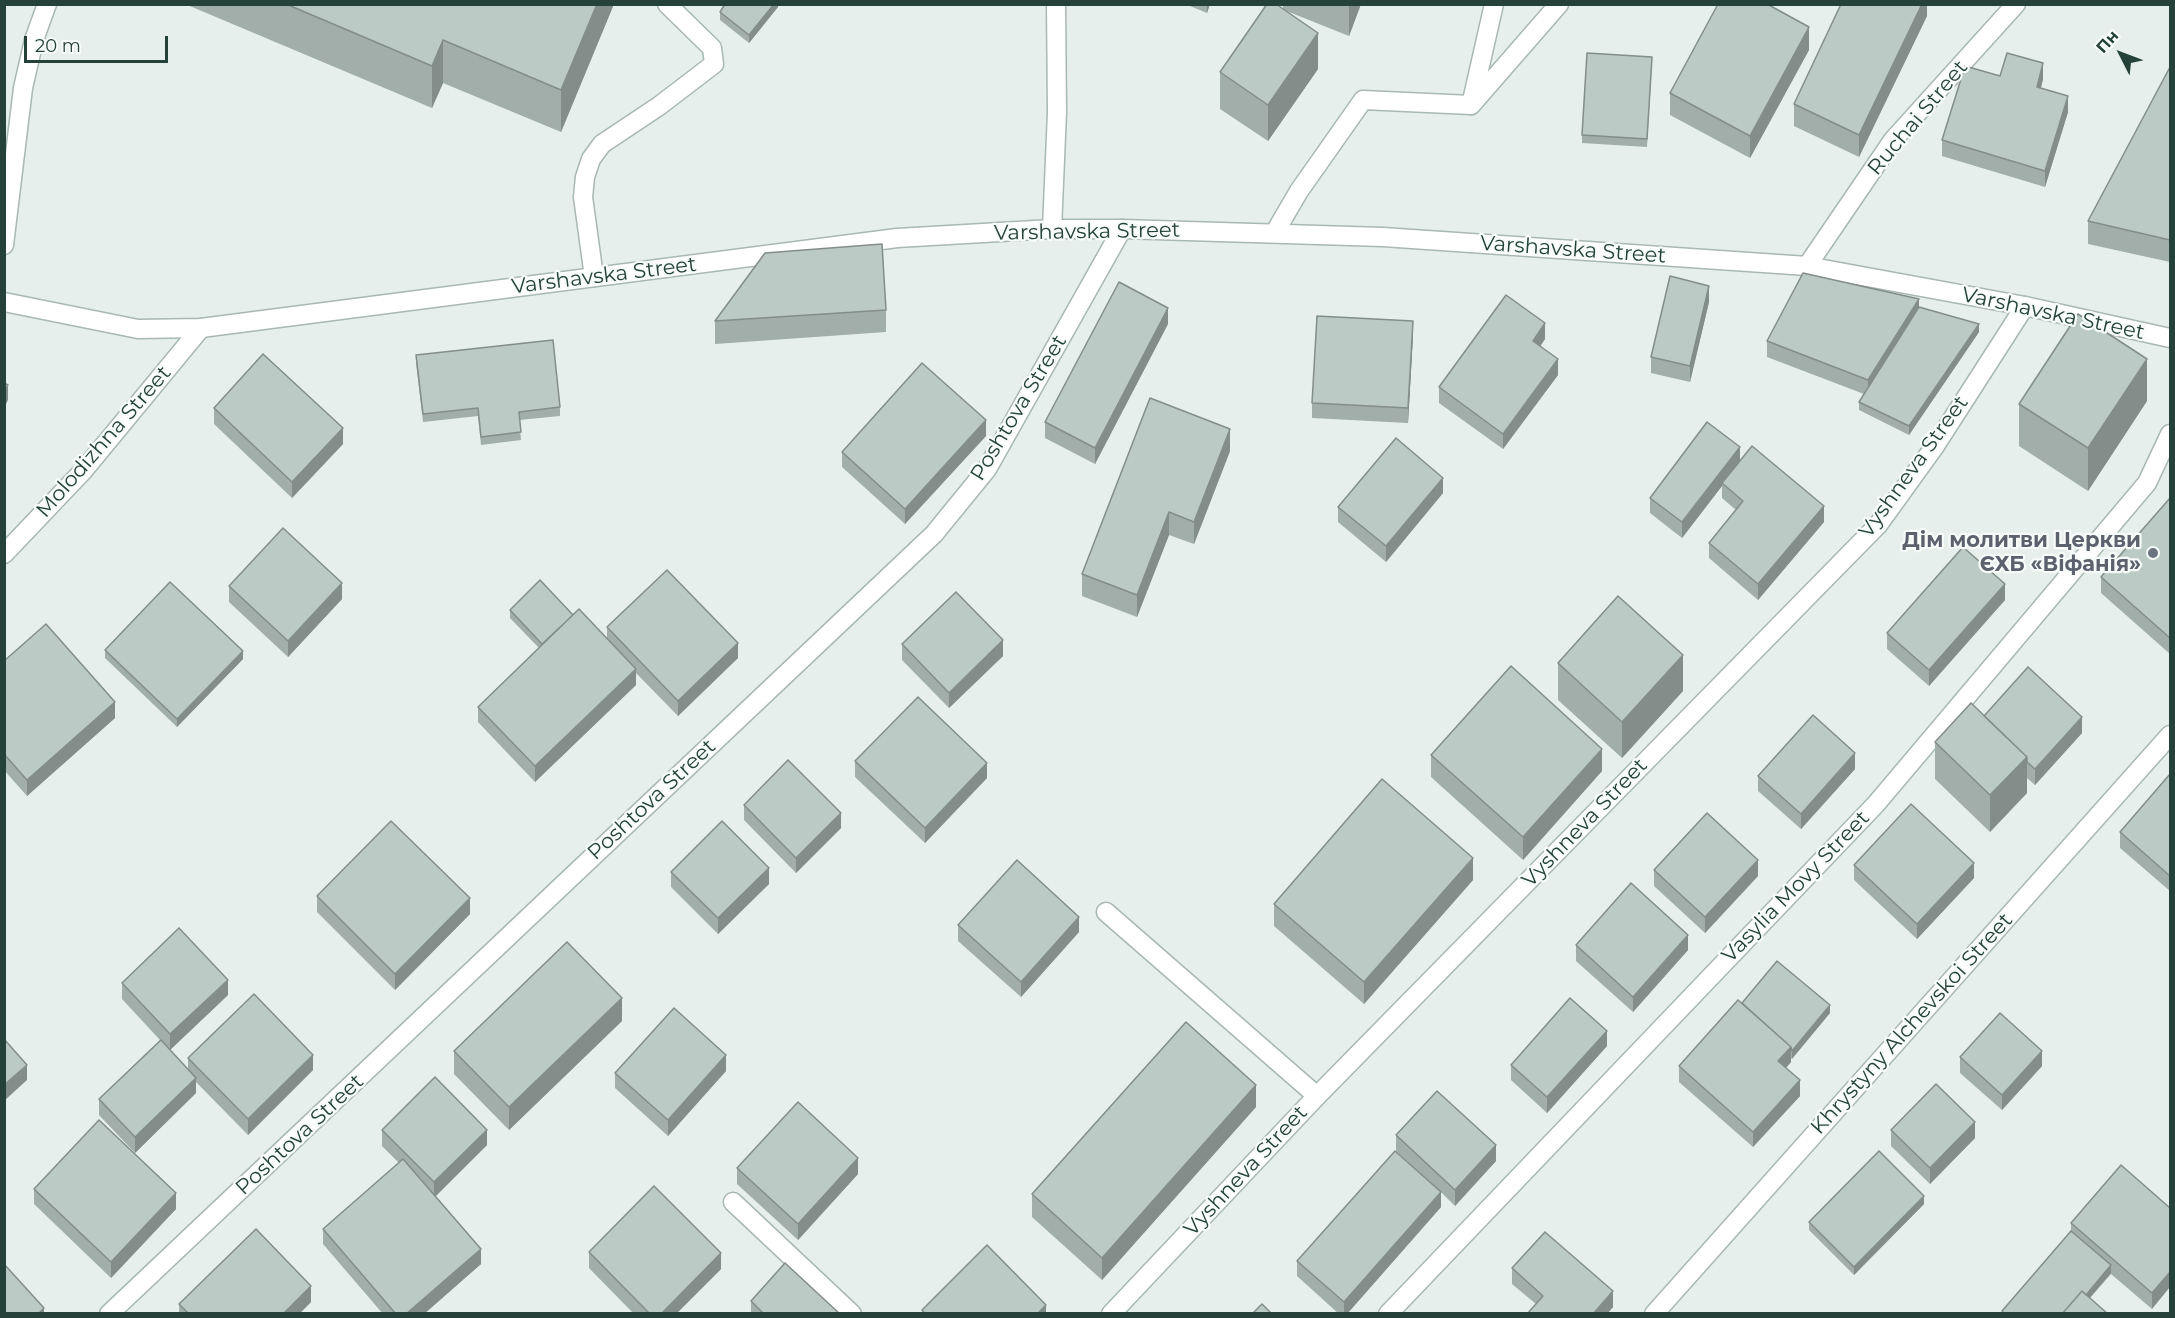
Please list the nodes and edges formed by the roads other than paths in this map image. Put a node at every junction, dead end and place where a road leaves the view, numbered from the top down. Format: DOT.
graph roads {
  1 [pos="46,4"];
  2 [pos="667,4"];
  3 [pos="1056,4"];
  4 [pos="1494,4"];
  5 [pos="1559,4"];
  6 [pos="2016,4"];
  7 [pos="1471,105"];
  8 [pos="1052,229"];
  9 [pos="1122,229"];
  10 [pos="1275,232"];
  11 [pos="4,245"];
  12 [pos="1807,266"];
  13 [pos="594,277"];
  14 [pos="4,302"];
  15 [pos="2025,306"];
  16 [pos="201,328"];
  17 [pos="2170,338"];
  18 [pos="2170,434"];
  19 [pos="4,554"];
  20 [pos="2170,735"];
  21 [pos="1106,912"];
  22 [pos="1317,1096"];
  23 [pos="733,1202"];
  24 [pos="109,1314"];
  25 [pos="852,1314"];
  26 [pos="1111,1314"];
  27 [pos="1388,1314"];
  28 [pos="1654,1314"];
  1 -- 11 [label="street"];
  2 -- 13 [label="street"];
  3 -- 8 [label="street"];
  4 -- 7 [label="street"];
  5 -- 7 [label="street"];
  6 -- 12 [label="street, Ruchai Street"];
  7 -- 10 [label="street"];
  8 -- 9 [label="street, Varshavska Street"];
  8 -- 13 [label="street, Varshavska Street"];
  9 -- 10 [label="street, Varshavska Street"];
  9 -- 24 [label="street, Poshtova Street"];
  10 -- 12 [label="street, Varshavska Street"];
  12 -- 15 [label="street, Varshavska Street"];
  13 -- 16 [label="street, Varshavska Street"];
  14 -- 16 [label="street, Varshavska Street"];
  15 -- 17 [label="street, Varshavska Street"];
  15 -- 22 [label="street, Vyshneva Street"];
  16 -- 19 [label="street, Molodizhna Street"];
  18 -- 27 [label="street, Vasylia Movy Street"];
  20 -- 28 [label="street, Khrystyny Alchevskoi Street"];
  21 -- 22 [label="street"];
  22 -- 26 [label="street, Vyshneva Street"];
  23 -- 25 [label="street"];
}
